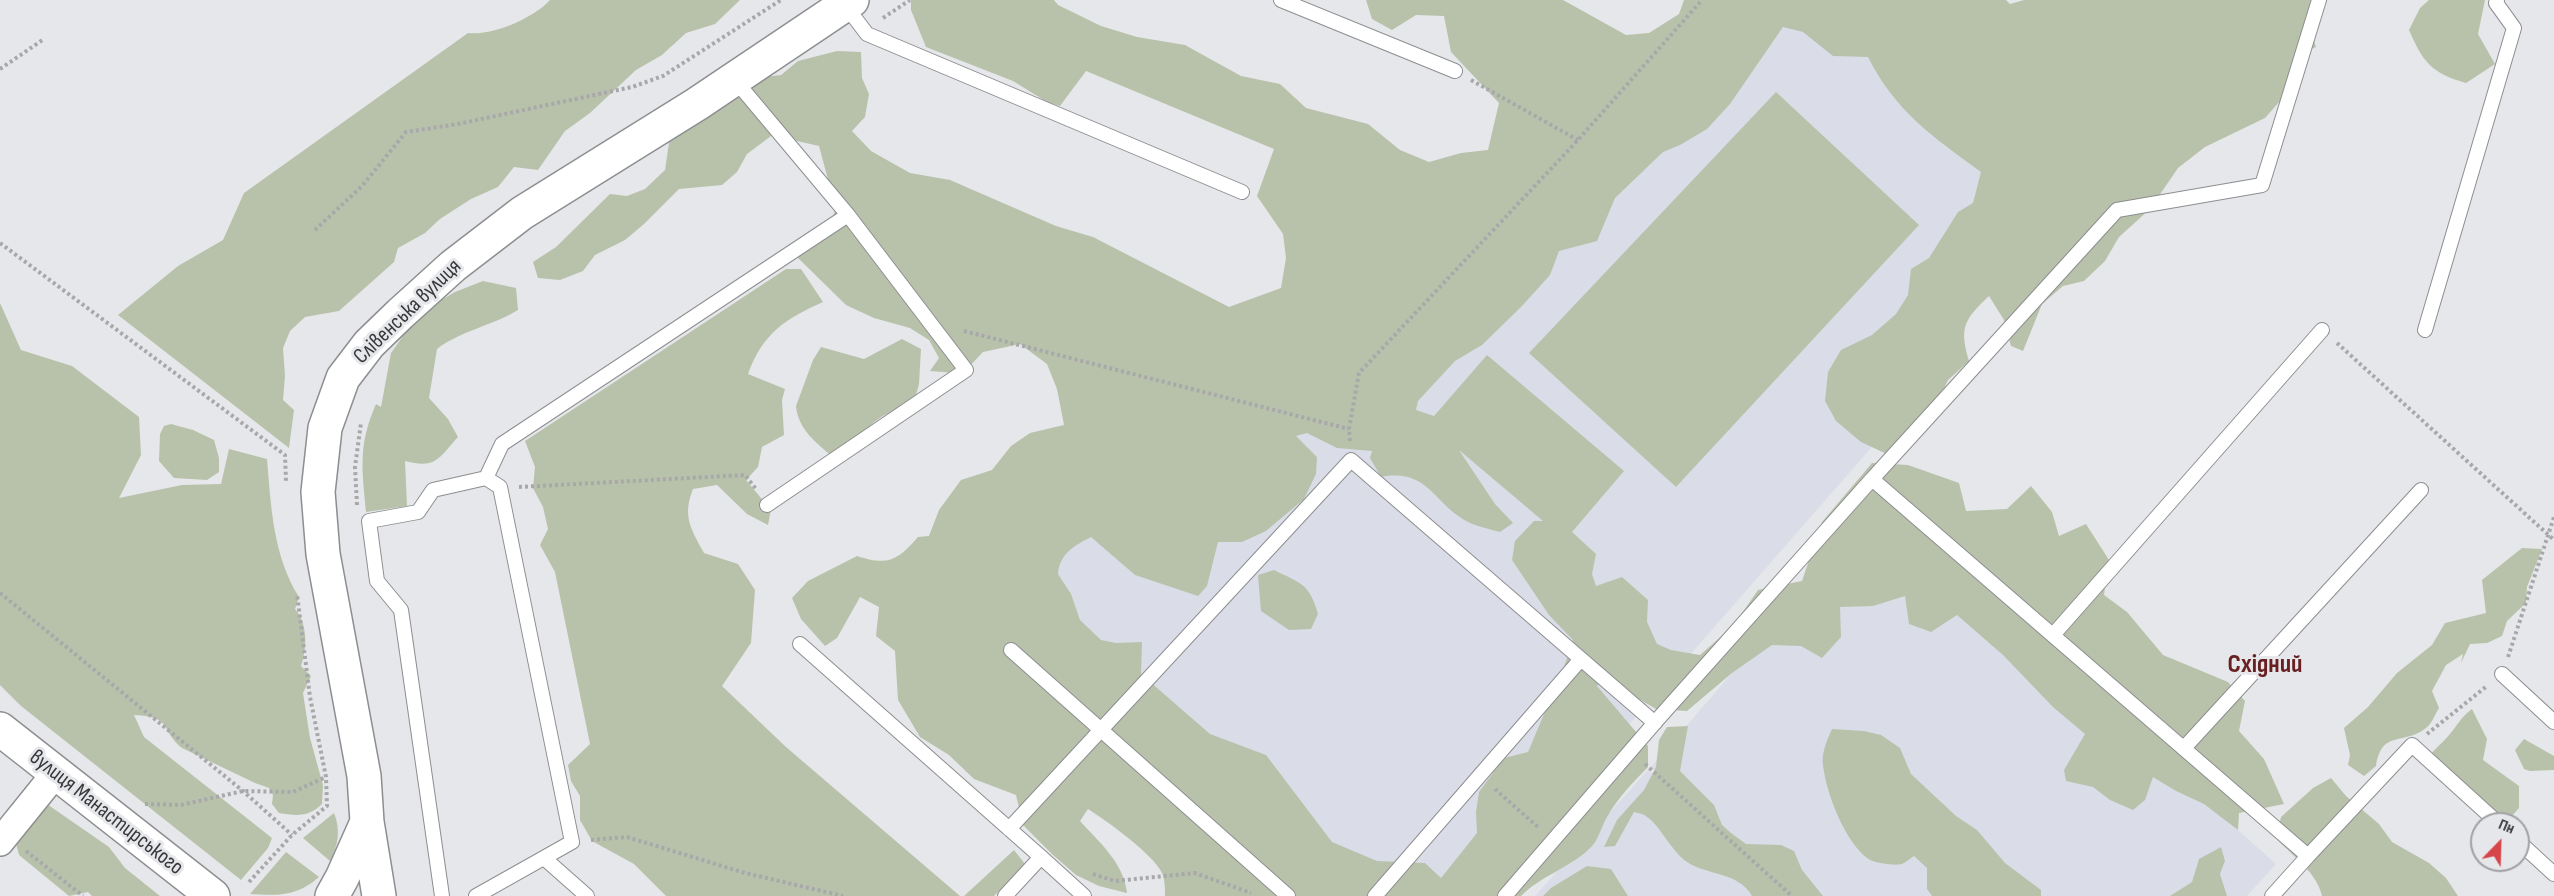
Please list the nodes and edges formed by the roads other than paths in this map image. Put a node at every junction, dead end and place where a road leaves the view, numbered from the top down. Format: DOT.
graph roads {
  1 [pos="1281,0"];
  2 [pos="2319,0"];
  3 [pos="2497,0"];
  4 [pos="849,3"];
  5 [pos="1455,71"];
  6 [pos="734,79"];
  7 [pos="1242,192"];
  8 [pos="849,215"];
  9 [pos="2322,330"];
  10 [pos="2425,330"];
  11 [pos="486,478"];
  12 [pos="1872,479"];
  13 [pos="2421,490"];
  14 [pos="767,505"];
  15 [pos="2053,635"];
  16 [pos="800,644"];
  17 [pos="1011,650"];
  18 [pos="1581,659"];
  19 [pos="2502,674"];
  20 [pos="2554,722"];
  21 [pos="1655,723"];
  22 [pos="0,729"];
  23 [pos="1100,729"];
  24 [pos="2184,748"];
  25 [pos="55,774"];
  26 [pos="2486,812"];
  27 [pos="367,822"];
  28 [pos="1009,829"];
  29 [pos="3,838"];
  30 [pos="2530,852"];
  31 [pos="2308,856"];
  32 [pos="1041,857"];
  33 [pos="544,858"];
  34 [pos="2554,874"];
  35 [pos="213,896"];
  36 [pos="332,896"];
  37 [pos="379,896"];
  38 [pos="441,896"];
  39 [pos="476,896"];
  40 [pos="586,896"];
  41 [pos="1005,896"];
  42 [pos="1084,896"];
  43 [pos="1287,896"];
  44 [pos="1375,896"];
  45 [pos="1505,896"];
  46 [pos="2272,896"];
  1 -- 5 [label="lane"];
  2 -- 12 [label="lane"];
  3 -- 10 [label="lane"];
  4 -- 6 [label="main road, Слівенська вулиця"];
  4 -- 7 [label="lane"];
  6 -- 8 [label="lane"];
  6 -- 27 [label="main road, Слівенська вулиця"];
  8 -- 11 [label="lane"];
  8 -- 14 [label="lane"];
  9 -- 15 [label="lane"];
  11 -- 33 [label="lane"];
  11 -- 38 [label="lane"];
  12 -- 15 [label="lane"];
  12 -- 21 [label="lane"];
  13 -- 24 [label="lane"];
  15 -- 24 [label="lane"];
  16 -- 28 [label="lane"];
  17 -- 23 [label="lane"];
  18 -- 21 [label="lane"];
  18 -- 23 [label="lane"];
  18 -- 44 [label="lane"];
  19 -- 20 [label="lane"];
  21 -- 45 [label="lane"];
  22 -- 25 [label="main road, вулиця Манастирського"];
  23 -- 28 [label="lane"];
  23 -- 43 [label="lane"];
  24 -- 31 [label="lane"];
  25 -- 29 [label="street"];
  25 -- 35 [label="main road, вулиця Манастирського"];
  26 -- 31 [label="lane"];
  27 -- 36 [label="main road, Слівенська вулиця"];
  27 -- 37 [label="main road, Слівенська вулиця"];
  28 -- 32 [label="lane"];
  30 -- 34 [label="lane"];
  31 -- 46 [label="lane"];
  32 -- 41 [label="lane"];
  32 -- 42 [label="lane"];
  33 -- 39 [label="lane"];
  33 -- 40 [label="lane"];
}
